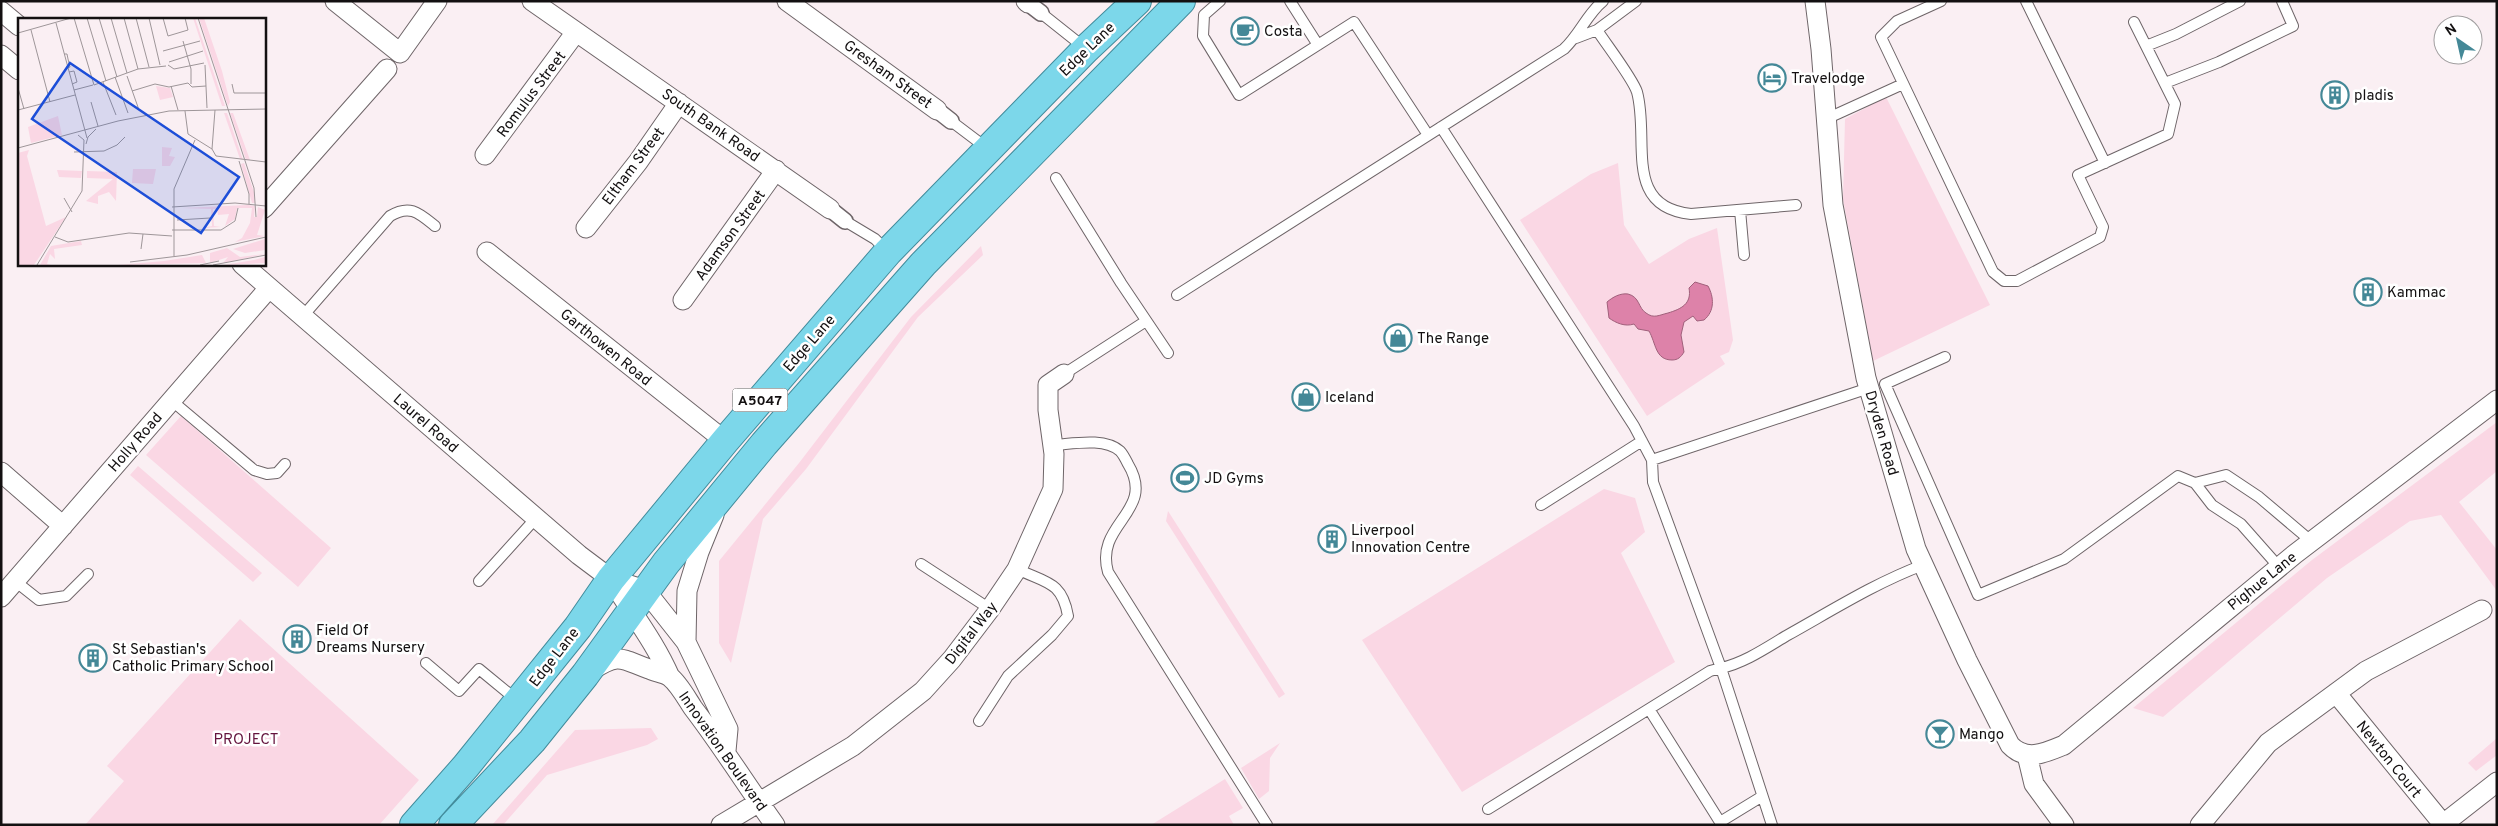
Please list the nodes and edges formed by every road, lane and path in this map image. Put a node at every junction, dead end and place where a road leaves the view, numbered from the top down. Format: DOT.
graph roads {
  1 [pos="335,1"];
  2 [pos="437,1"];
  3 [pos="532,1"];
  4 [pos="787,1"];
  5 [pos="1137,1"];
  6 [pos="1181,1"];
  7 [pos="1220,1"];
  8 [pos="1290,1"];
  9 [pos="1603,1"];
  10 [pos="1636,1"];
  11 [pos="1815,1"];
  12 [pos="1941,1"];
  13 [pos="2026,1"];
  14 [pos="2240,1"];
  15 [pos="2282,1"];
  16 [pos="1032,6"];
  17 [pos="1,11"];
  18 [pos="2134,22"];
  19 [pos="18,25"];
  20 [pos="1597,30"];
  21 [pos="576,32"];
  22 [pos="1576,38"];
  23 [pos="1318,45"];
  24 [pos="2146,46"];
  25 [pos="1086,49"];
  26 [pos="387,69"];
  27 [pos="2165,83"];
  28 [pos="1903,84"];
  29 [pos="679,103"];
  30 [pos="944,115"];
  31 [pos="1826,119"];
  32 [pos="1441,126"];
  33 [pos="1428,135"];
  34 [pos="988,149"];
  35 [pos="485,155"];
  36 [pos="2105,163"];
  37 [pos="776,170"];
  38 [pos="1056,178"];
  39 [pos="1796,205"];
  40 [pos="265,207"];
  41 [pos="830,209"];
  42 [pos="1740,210"];
  43 [pos="845,221"];
  44 [pos="435,226"];
  45 [pos="586,228"];
  46 [pos="488,252"];
  47 [pos="888,252"];
  48 [pos="1744,255"];
  49 [pos="243,265"];
  50 [pos="269,288"];
  51 [pos="1176,295"];
  52 [pos="683,300"];
  53 [pos="303,316"];
  54 [pos="1146,322"];
  55 [pos="1168,353"];
  56 [pos="1945,357"];
  57 [pos="1064,374"];
  58 [pos="1869,388"];
  59 [pos="171,400"];
  60 [pos="2497,400"];
  61 [pos="725,441"];
  62 [pos="1642,441"];
  63 [pos="1053,445"];
  64 [pos="1652,460"];
  65 [pos="285,464"];
  66 [pos="1,472"];
  67 [pos="2195,483"];
  68 [pos="726,489"];
  69 [pos="1541,505"];
  70 [pos="536,518"];
  71 [pos="63,526"];
  72 [pos="2311,541"];
  73 [pos="921,564"];
  74 [pos="1923,565"];
  75 [pos="2279,567"];
  76 [pos="1017,569"];
  77 [pos="88,574"];
  78 [pos="611,579"];
  79 [pos="15,581"];
  80 [pos="479,581"];
  81 [pos="1,597"];
  82 [pos="638,600"];
  83 [pos="990,609"];
  84 [pos="2482,610"];
  85 [pos="686,642"];
  86 [pos="426,663"];
  87 [pos="1720,668"];
  88 [pos="585,675"];
  89 [pos="670,677"];
  90 [pos="2336,693"];
  91 [pos="518,701"];
  92 [pos="1649,709"];
  93 [pos="979,721"];
  94 [pos="726,752"];
  95 [pos="2027,755"];
  96 [pos="2497,782"];
  97 [pos="1761,797"];
  98 [pos="751,805"];
  99 [pos="1488,809"];
  100 [pos="2442,824"];
  101 [pos="414,825"];
  102 [pos="453,825"];
  103 [pos="721,825"];
  104 [pos="776,825"];
  105 [pos="1266,825"];
  106 [pos="1772,825"];
  107 [pos="2064,825"];
  108 [pos="2200,825"];
  1 -- 2 [label="street"];
  3 -- 21 [label="street, South Bank Road"];
  4 -- 30 [label="street, Gresham Street"];
  5 -- 25 [label="highway, Edge Lane / A5047"];
  6 -- 68 [label="highway, A5047"];
  7 -- 23 [label="lane"];
  8 -- 23 [label="lane"];
  9 -- 22 [label="lane"];
  10 -- 20 [label="lane"];
  11 -- 31 [label="street, Dryden Road"];
  12 -- 28 [label="lane"];
  13 -- 36 [label="lane"];
  14 -- 24 [label="lane"];
  15 -- 27 [label="lane"];
  16 -- 25 [label="lane"];
  17 -- 19 [label="street"];
  18 -- 24 [label="lane"];
  20 -- 22 [label="lane"];
  20 -- 42 [label="lane"];
  21 -- 29 [label="street, South Bank Road"];
  21 -- 35 [label="street, Romulus Street"];
  22 -- 32 [label="lane"];
  23 -- 33 [label="lane"];
  24 -- 27 [label="lane"];
  25 -- 34 [label="highway, Edge Lane / A5047"];
  26 -- 40 [label="street"];
  27 -- 36 [label="lane"];
  28 -- 31 [label="lane"];
  28 -- 36 [label="lane"];
  29 -- 37 [label="street, South Bank Road"];
  29 -- 45 [label="street, Eltham Street"];
  30 -- 34 [label="lane, Gresham Street"];
  31 -- 58 [label="street, Dryden Road"];
  32 -- 33 [label="lane"];
  32 -- 62 [label="lane"];
  33 -- 51 [label="lane"];
  34 -- 47 [label="highway, Edge Lane / A5047"];
  37 -- 41 [label="street, South Bank Road"];
  37 -- 52 [label="street, Adamson Street"];
  38 -- 54 [label="lane"];
  39 -- 42 [label="lane"];
  41 -- 43 [label="street, South Bank Road"];
  42 -- 48 [label="lane"];
  43 -- 47 [label="lane, South Bank Road"];
  44 -- 53 [label="lane"];
  46 -- 61 [label="street, Garthowen Road"];
  47 -- 61 [label="highway, Edge Lane / A5047"];
  49 -- 50 [label="street, Laurel Road"];
  50 -- 53 [label="street, Laurel Road"];
  50 -- 59 [label="street, Holly Road"];
  53 -- 70 [label="street, Laurel Road"];
  54 -- 55 [label="lane"];
  54 -- 57 [label="lane"];
  56 -- 67 [label="lane"];
  57 -- 63 [label="street, Digital Way"];
  58 -- 64 [label="lane"];
  58 -- 74 [label="street, Dryden Road"];
  59 -- 65 [label="lane"];
  59 -- 71 [label="street, Holly Road"];
  60 -- 72 [label="street, Pighue Lane"];
  61 -- 78 [label="highway, Edge Lane / A5047"];
  62 -- 64 [label="lane"];
  62 -- 69 [label="lane"];
  63 -- 76 [label="street, Digital Way"];
  63 -- 105 [label="lane"];
  64 -- 87 [label="lane"];
  66 -- 71 [label="street"];
  67 -- 72 [label="lane"];
  67 -- 75 [label="lane"];
  68 -- 82 [label="highway, A5047"];
  68 -- 85 [label="street"];
  70 -- 78 [label="street, Laurel Road"];
  70 -- 80 [label="lane"];
  71 -- 79 [label="street, Holly Road"];
  72 -- 75 [label="street, Pighue Lane"];
  73 -- 83 [label="lane"];
  74 -- 87 [label="lane"];
  74 -- 95 [label="street, Dryden Road"];
  75 -- 95 [label="street, Pighue Lane"];
  76 -- 83 [label="street, Digital Way"];
  76 -- 93 [label="lane"];
  77 -- 79 [label="lane"];
  78 -- 82 [label="street, Laurel Road"];
  78 -- 91 [label="highway, Edge Lane / A5047"];
  79 -- 81 [label="street, Holly Road"];
  82 -- 85 [label="street"];
  82 -- 88 [label="highway, A5047"];
  82 -- 89 [label="street, Innovation Boulevard"];
  83 -- 98 [label="street, Digital Way"];
  84 -- 90 [label="street"];
  85 -- 94 [label="street"];
  86 -- 91 [label="lane"];
  87 -- 92 [label="lane"];
  87 -- 97 [label="lane"];
  88 -- 89 [label="street, Innovation Boulevard"];
  88 -- 102 [label="highway, A5047"];
  89 -- 94 [label="street, Innovation Boulevard"];
  90 -- 100 [label="street, Newton Court"];
  90 -- 108 [label="street"];
  91 -- 101 [label="highway, Edge Lane / A5047"];
  92 -- 97 [label="lane"];
  92 -- 99 [label="lane"];
  94 -- 98 [label="street, Innovation Boulevard"];
  95 -- 107 [label="street"];
  96 -- 100 [label="street"];
  97 -- 106 [label="lane"];
  98 -- 103 [label="street, Digital Way"];
  98 -- 104 [label="street, Innovation Boulevard"];
}
